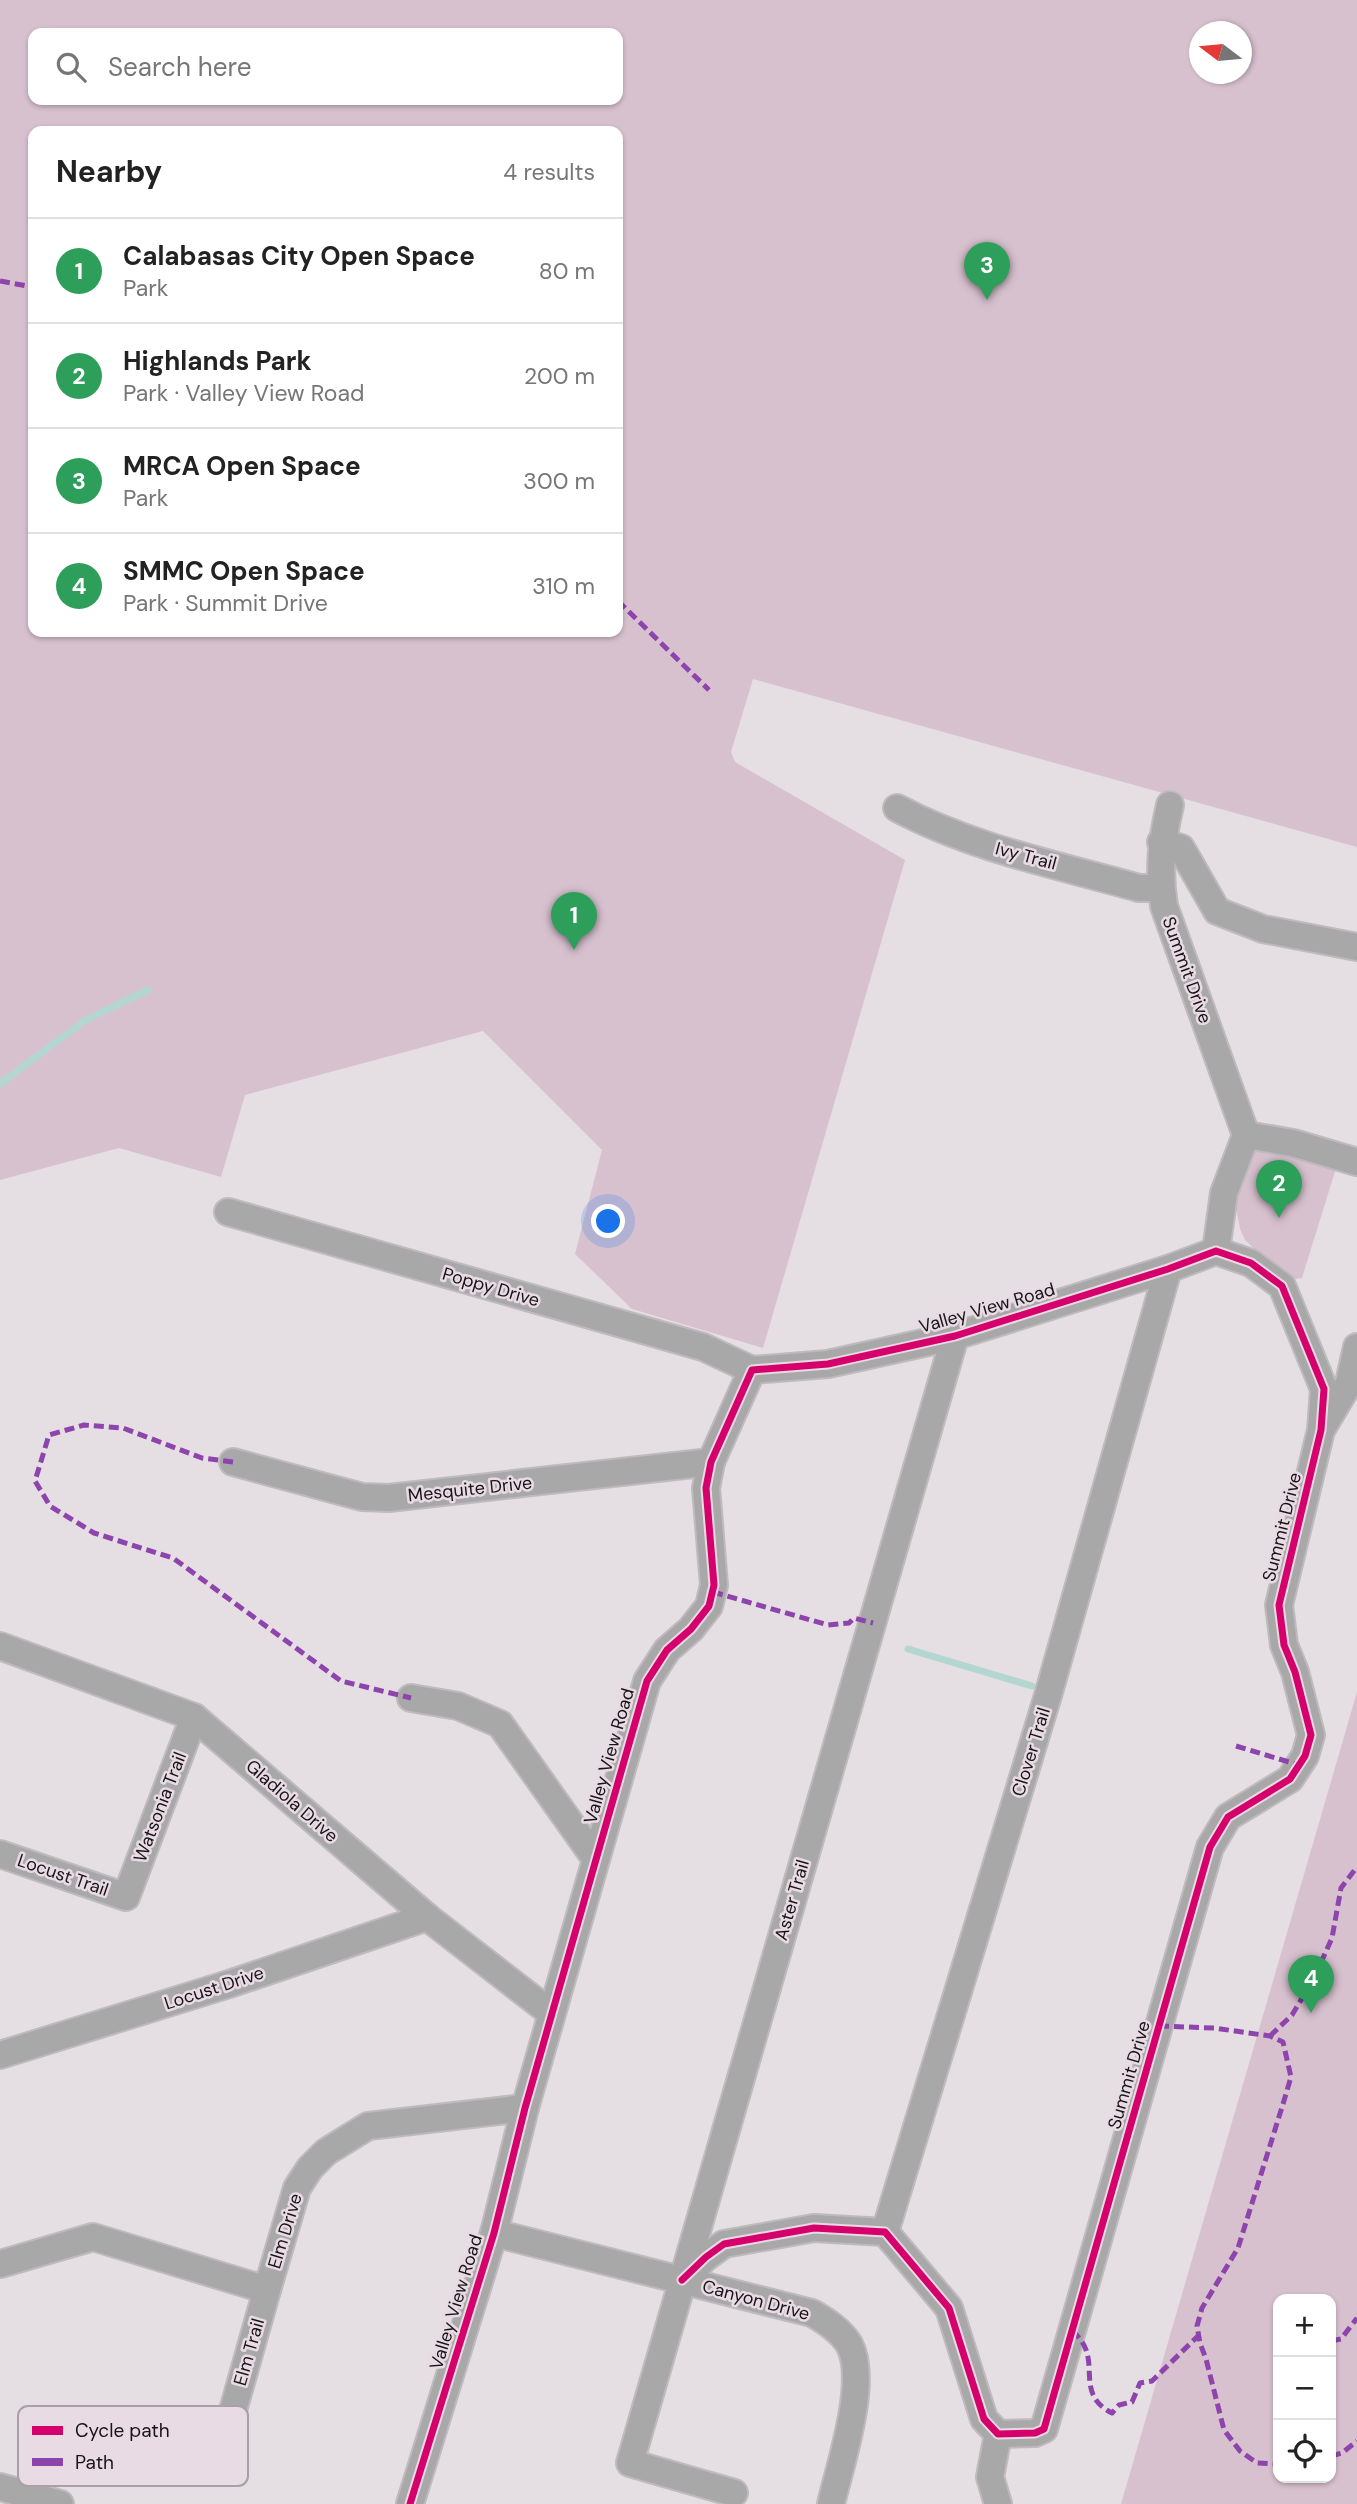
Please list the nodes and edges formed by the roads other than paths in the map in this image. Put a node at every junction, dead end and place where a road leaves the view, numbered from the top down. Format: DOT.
graph roads {
  1 [pos="1170,805"];
  2 [pos="897,808"];
  3 [pos="1161,842"];
  4 [pos="1161,888"];
  5 [pos="1357,947"];
  6 [pos="1246,1135"];
  7 [pos="1357,1162"];
  8 [pos="228,1212"];
  9 [pos="1216,1251"];
  10 [pos="1168,1269"];
  11 [pos="955,1336"];
  12 [pos="1357,1347"];
  13 [pos="752,1370"];
  14 [pos="1321,1430"];
  15 [pos="233,1462"];
  16 [pos="711,1462"];
  17 [pos="0,1646"];
  18 [pos="411,1698"];
  19 [pos="194,1717"];
  20 [pos="0,1854"];
  21 [pos="595,1858"];
  22 [pos="126,1897"];
  23 [pos="428,1917"];
  24 [pos="551,2013"];
  25 [pos="0,2055"];
  26 [pos="525,2108"];
  27 [pos="885,2232"];
  28 [pos="494,2233"];
  29 [pos="0,2264"];
  30 [pos="682,2280"];
  31 [pos="267,2290"];
  32 [pos="234,2406"];
  33 [pos="998,2434"];
  34 [pos="0,2487"];
  35 [pos="734,2493"];
  36 [pos="60,2504"];
  37 [pos="410,2504"];
  38 [pos="831,2504"];
  39 [pos="999,2504"];
  1 -- 3 [label="street, Summit Drive"];
  2 -- 4 [label="street, Ivy Trail"];
  3 -- 4 [label="street, Summit Drive"];
  3 -- 5 [label="street"];
  4 -- 6 [label="street, Summit Drive"];
  6 -- 7 [label="street"];
  6 -- 9 [label="street"];
  8 -- 13 [label="street, Poppy Drive"];
  9 -- 10 [label="street, Valley View Road"];
  9 -- 14 [label="street, Summit Drive"];
  10 -- 11 [label="street, Valley View Road"];
  10 -- 27 [label="street, Clover Trail"];
  11 -- 13 [label="street, Valley View Road"];
  11 -- 30 [label="street, Aster Trail"];
  12 -- 14 [label="street"];
  13 -- 16 [label="street, Valley View Road"];
  14 -- 33 [label="street, Summit Drive"];
  15 -- 16 [label="street, Mesquite Drive"];
  16 -- 21 [label="street, Valley View Road"];
  17 -- 19 [label="street, Gladiola Drive"];
  18 -- 21 [label="street"];
  19 -- 22 [label="street, Watsonia Trail"];
  19 -- 23 [label="street, Gladiola Drive"];
  20 -- 22 [label="street, Locust Trail"];
  21 -- 24 [label="street, Valley View Road"];
  23 -- 24 [label="street, Gladiola Drive"];
  23 -- 25 [label="street, Locust Drive"];
  24 -- 26 [label="street, Valley View Road"];
  26 -- 28 [label="street, Valley View Road"];
  26 -- 31 [label="street, Elm Drive"];
  27 -- 30 [label="street"];
  27 -- 33 [label="street"];
  28 -- 30 [label="street, Canyon Drive"];
  28 -- 37 [label="street, Valley View Road"];
  29 -- 31 [label="street, Elm Drive"];
  30 -- 35 [label="street, Aster Trail"];
  30 -- 38 [label="street, Canyon Drive"];
  31 -- 32 [label="street, Elm Trail"];
  33 -- 39 [label="street"];
  34 -- 36 [label="street"];
}
